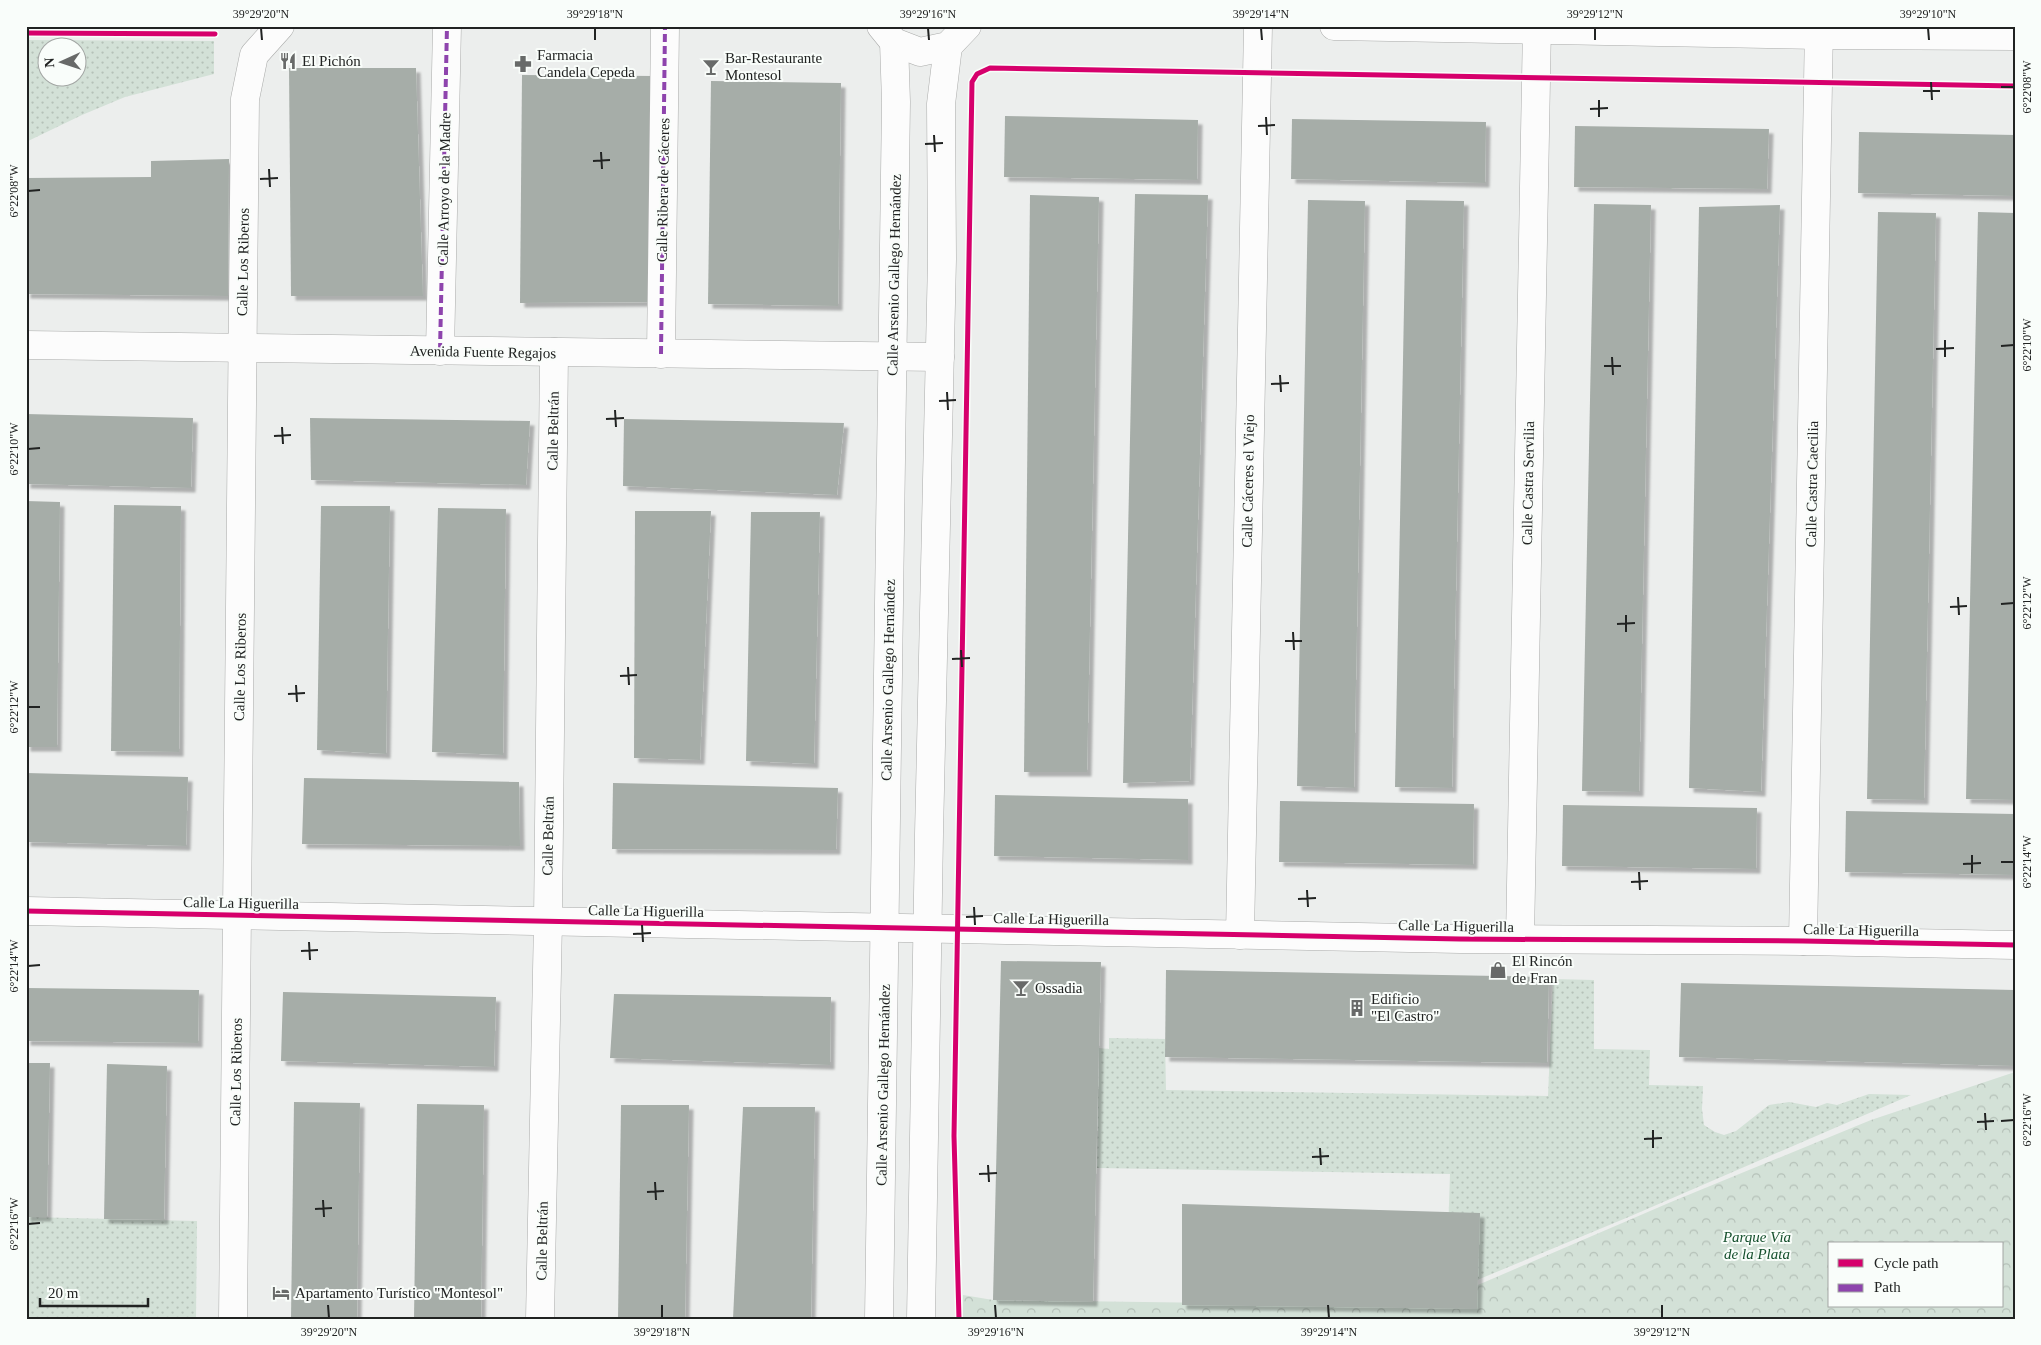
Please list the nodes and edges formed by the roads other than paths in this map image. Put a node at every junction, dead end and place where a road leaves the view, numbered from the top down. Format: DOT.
graph roads {
  1 [pos="280,26"];
  2 [pos="447,26"];
  3 [pos="665,26"];
  4 [pos="967,26"];
  5 [pos="1258,26"];
  6 [pos="1334,26"];
  7 [pos="1537,28"];
  8 [pos="1819,30"];
  9 [pos="888,34"];
  10 [pos="2015,36"];
  11 [pos="948,46"];
  12 [pos="26,346"];
  13 [pos="242,348"];
  14 [pos="440,351"];
  15 [pos="554,352"];
  16 [pos="661,354"];
  17 [pos="892,357"];
  18 [pos="940,357"];
  19 [pos="26,911"];
  20 [pos="237,915"];
  21 [pos="548,922"];
  22 [pos="885,928"];
  23 [pos="928,929"];
  24 [pos="1240,935"];
  25 [pos="1520,939"];
  26 [pos="1803,941"];
  27 [pos="2015,945"];
  28 [pos="233,1319"];
  29 [pos="540,1319"];
  30 [pos="879,1319"];
  31 [pos="922,1319"];
  1 -- 13 [label="street, Calle Los Riberos"];
  2 -- 14 [label="street, Calle Arroyo de la Madre"];
  3 -- 16 [label="street, Calle Ribera de Cáceres"];
  4 -- 11 [label="street"];
  5 -- 24 [label="street, Calle Cáceres el Viejo"];
  6 -- 7 [label="street"];
  7 -- 8 [label="street"];
  7 -- 25 [label="street, Calle Castra Servilia"];
  8 -- 10 [label="street"];
  8 -- 26 [label="street, Calle Castra Caecilia"];
  9 -- 11 [label="street"];
  9 -- 17 [label="street, Calle Arsenio Gallego Hernández"];
  11 -- 18 [label="street"];
  12 -- 13 [label="street, Avenida Fuente Regajos"];
  13 -- 14 [label="street, Avenida Fuente Regajos"];
  13 -- 20 [label="street, Calle Los Riberos"];
  14 -- 15 [label="street, Avenida Fuente Regajos"];
  15 -- 16 [label="street, Avenida Fuente Regajos"];
  15 -- 21 [label="street, Calle Beltrán"];
  16 -- 17 [label="street, Avenida Fuente Regajos"];
  17 -- 18 [label="street, Avenida Fuente Regajos"];
  17 -- 22 [label="street, Calle Arsenio Gallego Hernández"];
  18 -- 23 [label="street"];
  19 -- 20 [label="street, Calle La Higuerilla"];
  20 -- 21 [label="street, Calle La Higuerilla"];
  20 -- 28 [label="street, Calle Los Riberos"];
  21 -- 22 [label="street, Calle La Higuerilla"];
  21 -- 29 [label="street, Calle Beltrán"];
  22 -- 23 [label="street, Calle La Higuerilla"];
  22 -- 30 [label="street, Calle Arsenio Gallego Hernández"];
  23 -- 24 [label="street, Calle La Higuerilla"];
  23 -- 31 [label="street"];
  24 -- 25 [label="street, Calle La Higuerilla"];
  25 -- 26 [label="street, Calle La Higuerilla"];
  26 -- 27 [label="street, Calle La Higuerilla"];
}
